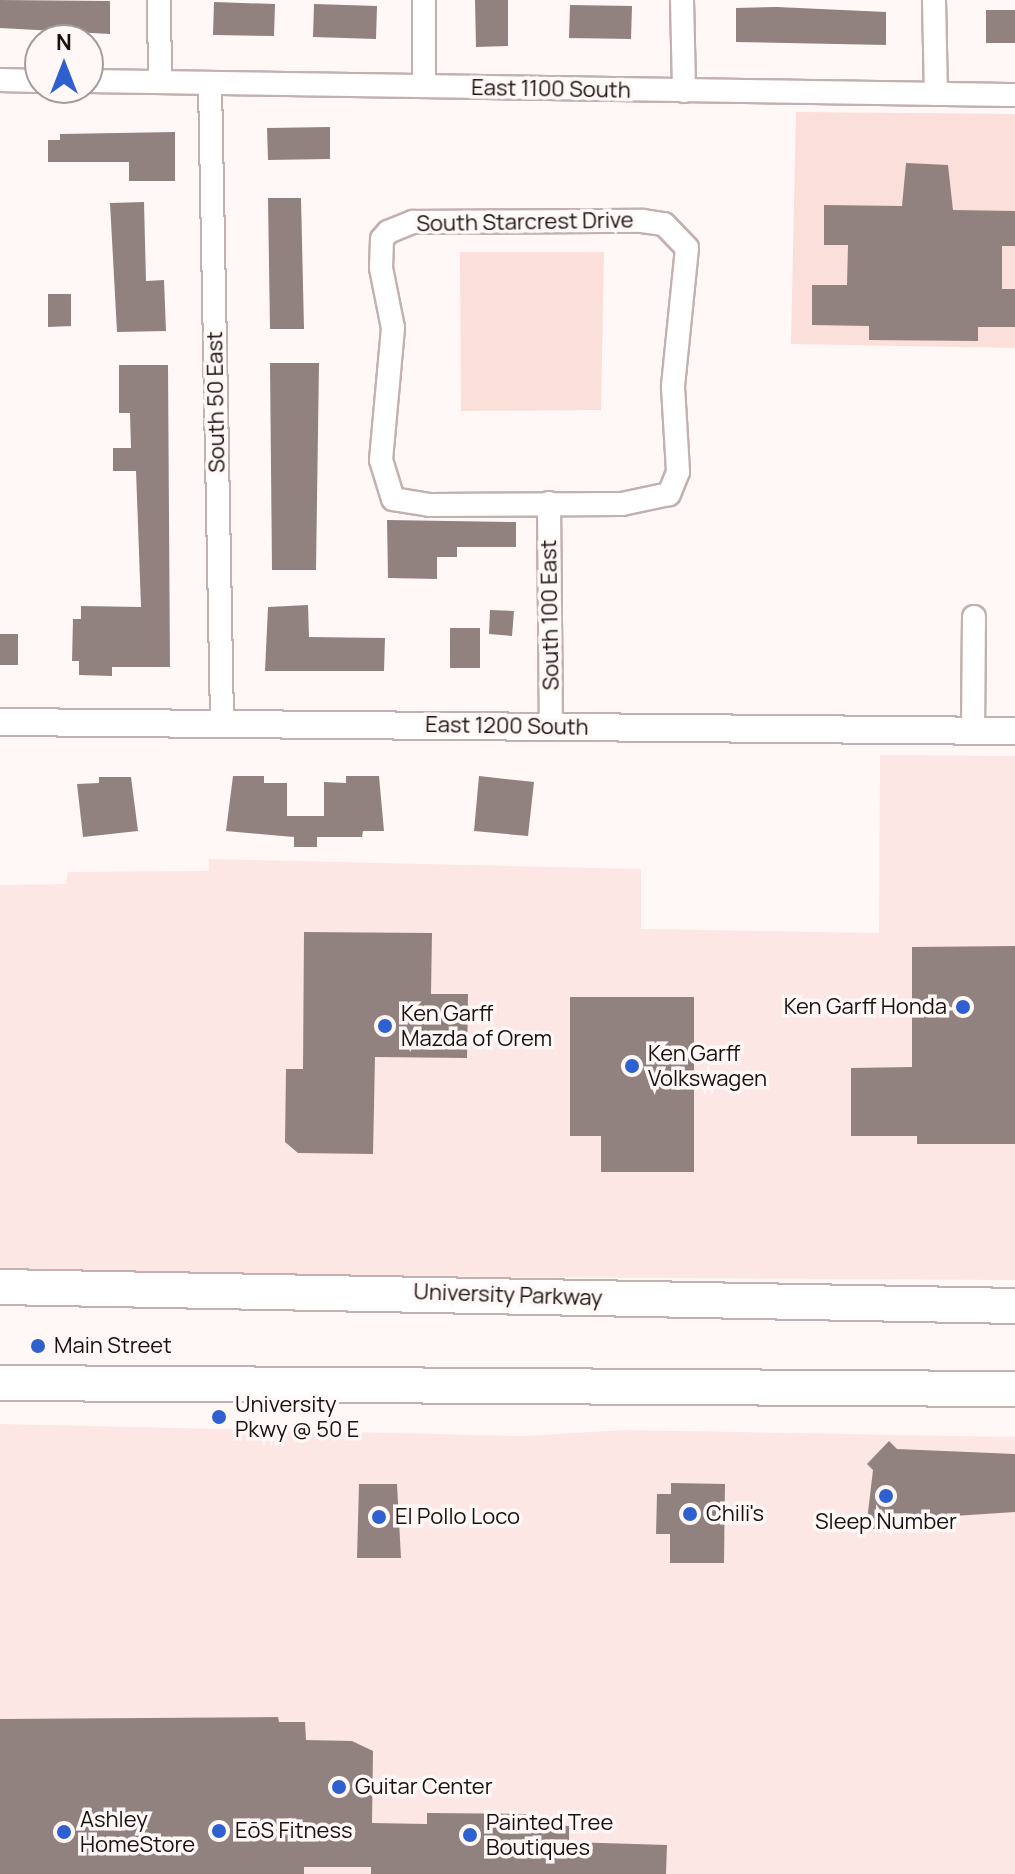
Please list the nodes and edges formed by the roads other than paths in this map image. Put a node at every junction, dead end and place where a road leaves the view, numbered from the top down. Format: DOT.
graph roads {
  1 [pos="159,0"];
  2 [pos="424,0"];
  3 [pos="682,0"];
  4 [pos="934,0"];
  5 [pos="0,80"];
  6 [pos="24,81"];
  7 [pos="104,81"];
  8 [pos="160,82"];
  9 [pos="210,83"];
  10 [pos="424,86"];
  11 [pos="684,91"];
  12 [pos="936,94"];
  13 [pos="1015,95"];
  14 [pos="549,503"];
  15 [pos="974,617"];
  16 [pos="0,722"];
  17 [pos="222,722"];
  18 [pos="551,727"];
  19 [pos="973,731"];
  20 [pos="1015,731"];
  21 [pos="0,1287"];
  22 [pos="1015,1306"];
  23 [pos="0,1383"];
  24 [pos="1015,1389"];
  1 -- 8 [label="street"];
  2 -- 10 [label="street"];
  3 -- 11 [label="street"];
  4 -- 12 [label="street"];
  5 -- 6 [label="street"];
  7 -- 8 [label="street, East 1100 South"];
  8 -- 9 [label="street, East 1100 South"];
  9 -- 10 [label="street, East 1100 South"];
  9 -- 17 [label="street, South 50 East"];
  10 -- 11 [label="street, East 1100 South"];
  11 -- 12 [label="street, East 1100 South"];
  12 -- 13 [label="street, East 1100 South"];
  14 -- 14 [label="street, South Starcrest Drive"];
  14 -- 18 [label="street, South 100 East"];
  15 -- 19 [label="street"];
  16 -- 17 [label="street, East 1200 South"];
  17 -- 18 [label="street, East 1200 South"];
  18 -- 19 [label="street, East 1200 South"];
  19 -- 20 [label="street, East 1200 South"];
  21 -- 22 [label="main road, University Parkway"];
  23 -- 24 [label="main road"];
}
